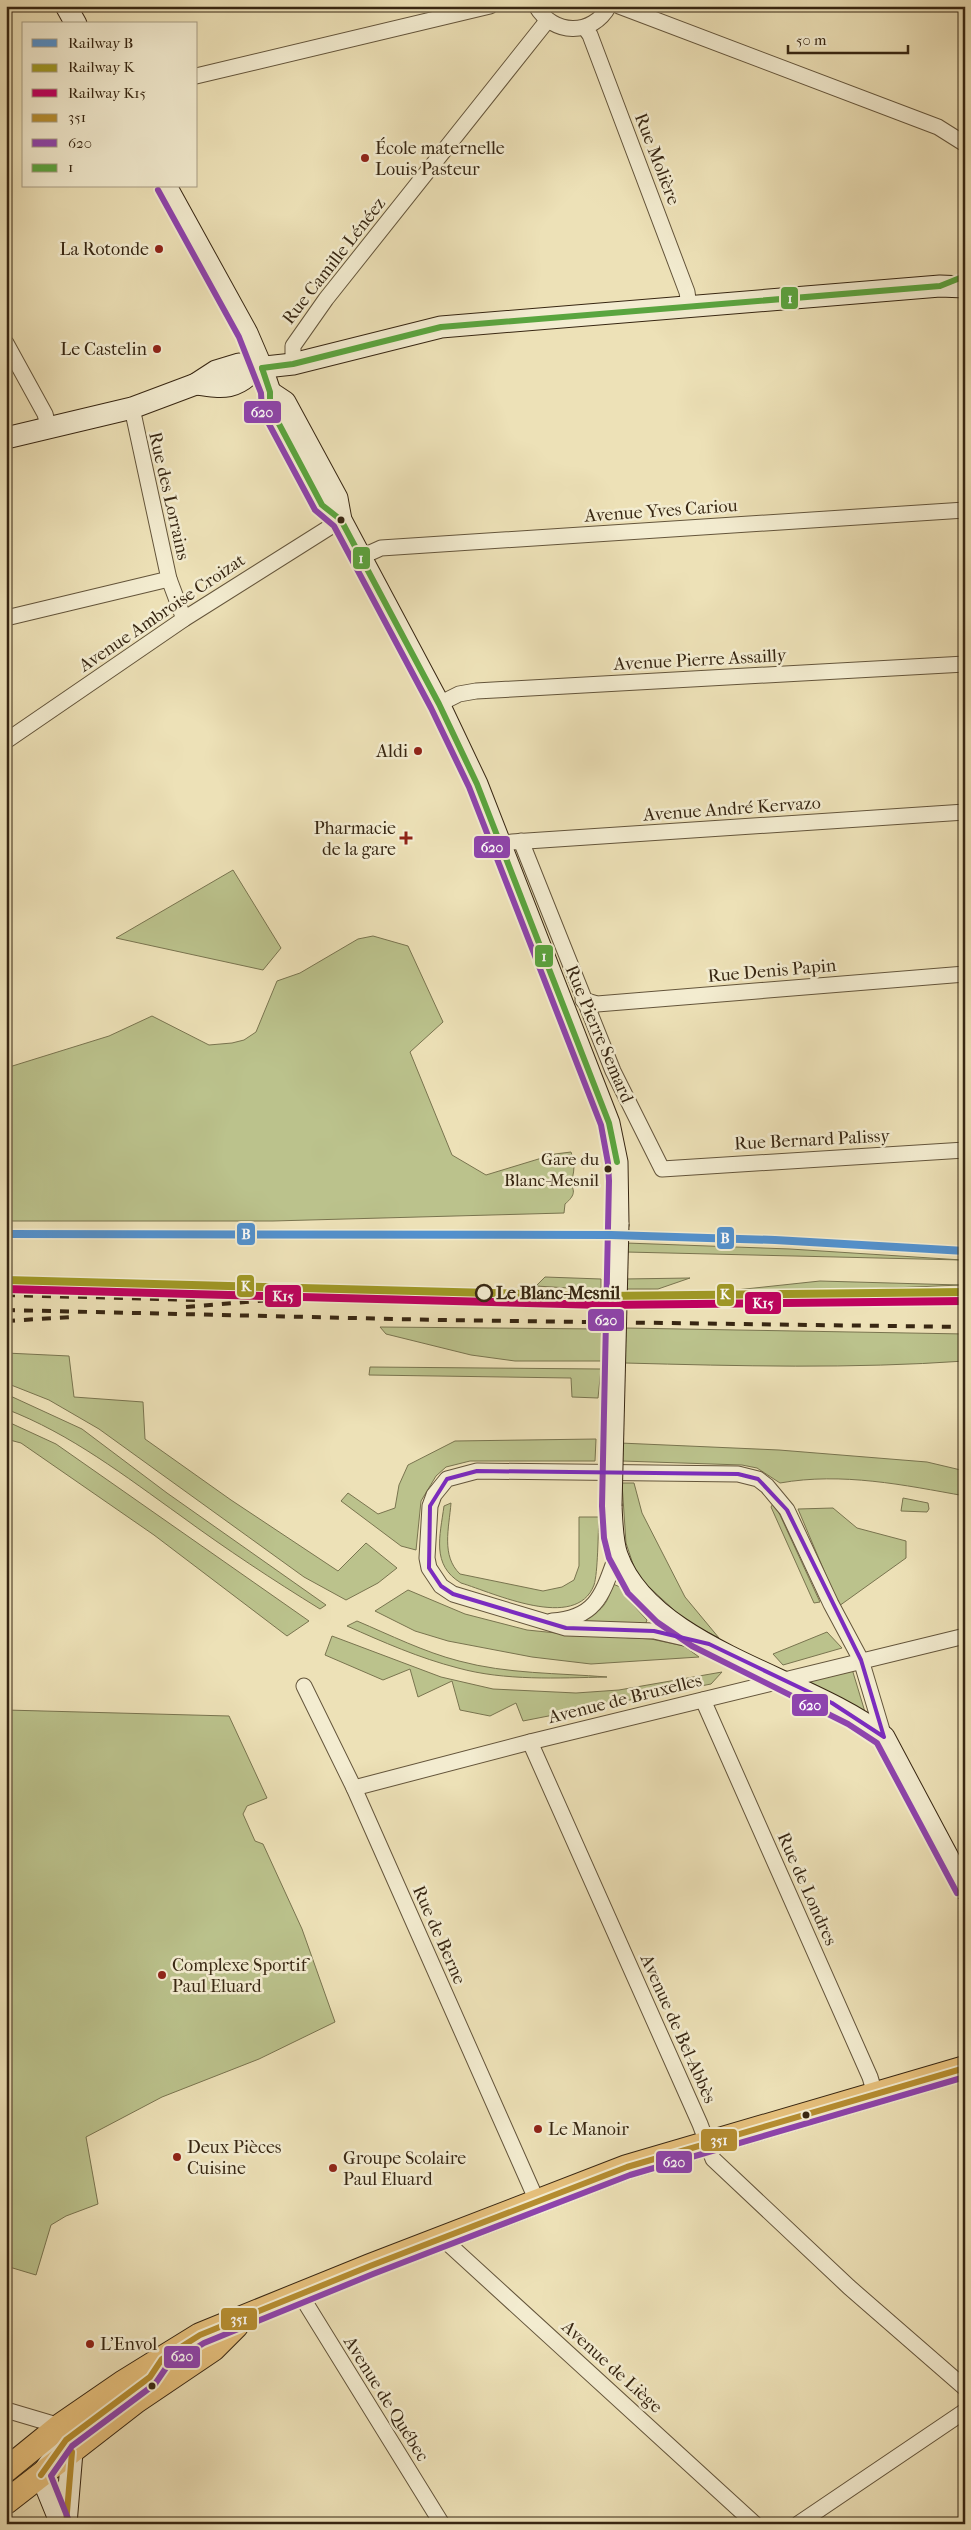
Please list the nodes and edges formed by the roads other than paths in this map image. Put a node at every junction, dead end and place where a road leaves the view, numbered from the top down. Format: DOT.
graph roads {
  1 [pos="66,6"];
  2 [pos="490,6"];
  3 [pos="536,6"];
  4 [pos="608,6"];
  5 [pos="619,6"];
  6 [pos="547,21"];
  7 [pos="75,22"];
  8 [pos="585,28"];
  9 [pos="198,76"];
  10 [pos="965,144"];
  11 [pos="167,188"];
  12 [pos="965,276"];
  13 [pos="940,286"];
  14 [pos="965,287"];
  15 [pos="689,306"];
  16 [pos="6,343"];
  17 [pos="293,364"];
  18 [pos="259,368"];
  19 [pos="132,408"];
  20 [pos="49,429"];
  21 [pos="6,438"];
  22 [pos="965,510"];
  23 [pos="341,520"];
  24 [pos="361,557"];
  25 [pos="169,579"];
  26 [pos="6,618"];
  27 [pos="184,620"];
  28 [pos="965,664"];
  29 [pos="439,704"];
  30 [pos="6,741"];
  31 [pos="965,812"];
  32 [pos="511,842"];
  33 [pos="965,974"];
  34 [pos="583,1000"];
  35 [pos="965,1150"];
  36 [pos="662,1169"];
  37 [pos="617,1554"];
  38 [pos="543,1622"];
  39 [pos="965,1636"];
  40 [pos="709,1644"];
  41 [pos="861,1660"];
  42 [pos="781,1680"];
  43 [pos="304,1686"];
  44 [pos="703,1700"];
  45 [pos="884,1737"];
  46 [pos="530,1742"];
  47 [pos="354,1788"];
  48 [pos="965,1889"];
  49 [pos="965,2068"];
  50 [pos="875,2094"];
  51 [pos="706,2142"];
  52 [pos="537,2201"];
  53 [pos="442,2238"];
  54 [pos="300,2294"];
  55 [pos="245,2318"];
  56 [pos="965,2388"];
  57 [pos="6,2410"];
  58 [pos="965,2411"];
  59 [pos="66,2439"];
  60 [pos="6,2470"];
  61 [pos="41,2475"];
  62 [pos="6,2502"];
  63 [pos="61,2524"];
  64 [pos="66,2524"];
  65 [pos="442,2524"];
  66 [pos="755,2524"];
  67 [pos="798,2524"];
  1 -- 7 [label="main road"];
  2 -- 9 [label="street"];
  3 -- 6 [label="street"];
  4 -- 8 [label="street"];
  5 -- 10 [label="street"];
  6 -- 8 [label="street"];
  6 -- 17 [label="street, Rue Camille Lénéez"];
  8 -- 15 [label="street, Rue Molière"];
  11 -- 18 [label="main road, Rue Pierre Semard"];
  12 -- 13 [label="main road"];
  13 -- 14 [label="main road"];
  13 -- 15 [label="main road"];
  15 -- 17 [label="main road"];
  16 -- 20 [label="street"];
  17 -- 18 [label="main road"];
  18 -- 19 [label="main road"];
  18 -- 23 [label="main road, Rue Pierre Semard"];
  19 -- 20 [label="main road"];
  19 -- 25 [label="street, Rue des Lorrains"];
  20 -- 21 [label="main road"];
  22 -- 24 [label="street, Avenue Yves Cariou"];
  23 -- 24 [label="main road, Rue Pierre Semard"];
  23 -- 27 [label="street, Avenue Ambroise Croizat"];
  24 -- 29 [label="main road, Rue Pierre Semard"];
  25 -- 26 [label="street"];
  25 -- 27 [label="street, Rue des Lorrains"];
  27 -- 30 [label="street, Avenue Ambroise Croizat"];
  28 -- 29 [label="street, Avenue Pierre Assailly"];
  29 -- 32 [label="main road, Rue Pierre Semard"];
  31 -- 32 [label="street, Avenue André Kervazo"];
  32 -- 34 [label="street, Rue Pierre Semard"];
  32 -- 37 [label="main road, Rue Pierre Semard, bridge"];
  33 -- 34 [label="street, Rue Denis Papin"];
  34 -- 36 [label="street, Rue Pierre Semard"];
  35 -- 36 [label="street, Rue Bernard Palissy"];
  37 -- 38 [label="street"];
  37 -- 40 [label="main road"];
  38 -- 40 [label="street"];
  38 -- 41 [label="street"];
  39 -- 41 [label="street, Avenue de Bruxelles"];
  40 -- 42 [label="main road"];
  41 -- 42 [label="street, Avenue de Bruxelles"];
  41 -- 45 [label="street"];
  42 -- 44 [label="street, Avenue de Bruxelles"];
  42 -- 45 [label="main road"];
  43 -- 47 [label="street, Rue de Berne"];
  44 -- 46 [label="street, Avenue de Bruxelles"];
  44 -- 50 [label="street, Rue de Londres"];
  45 -- 48 [label="main road"];
  46 -- 47 [label="street, Avenue de Bruxelles"];
  46 -- 51 [label="street, Avenue de Bel-Abbès"];
  47 -- 52 [label="street, Rue de Berne"];
  49 -- 50 [label="main road"];
  50 -- 51 [label="main road"];
  51 -- 52 [label="main road"];
  51 -- 56 [label="street, Avenue de Bel-Abbès"];
  52 -- 53 [label="main road"];
  53 -- 54 [label="main road"];
  53 -- 66 [label="street, Avenue de Liège"];
  54 -- 55 [label="main road"];
  54 -- 65 [label="street, Avenue de Québec"];
  55 -- 59 [label="main road"];
  55 -- 59 [label="main road"];
  57 -- 59 [label="street"];
  58 -- 67 [label="street"];
  59 -- 60 [label="main road"];
  59 -- 61 [label="main road"];
  59 -- 64 [label="main road"];
  61 -- 62 [label="main road"];
  61 -- 63 [label="main road"];
}
